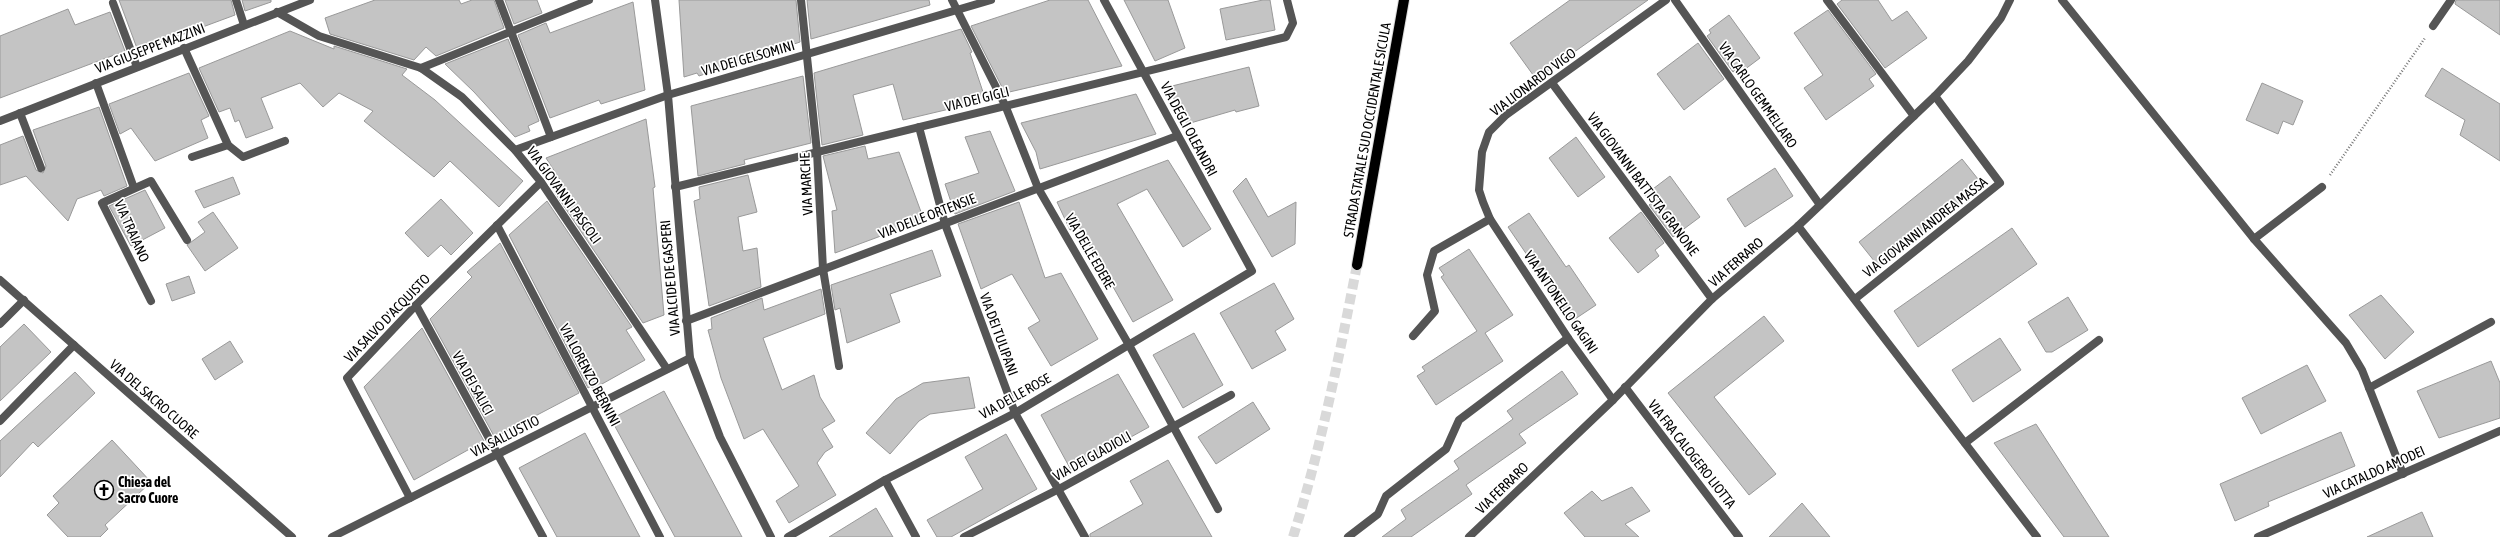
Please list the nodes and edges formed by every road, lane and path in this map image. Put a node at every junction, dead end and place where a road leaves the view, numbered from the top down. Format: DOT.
graph roads {
  1 [pos="236,0"];
  2 [pos="310,0"];
  3 [pos="499,0"];
  4 [pos="589,0"];
  5 [pos="654,0"];
  6 [pos="801,0"];
  7 [pos="952,0"];
  8 [pos="991,0"];
  9 [pos="1104,0"];
  10 [pos="1287,0"];
  11 [pos="1404,0"];
  12 [pos="1666,0"];
  13 [pos="1675,0"];
  14 [pos="1827,0"];
  15 [pos="2010,0"];
  16 [pos="2062,0"];
  17 [pos="2451,0"];
  18 [pos="112,3"];
  19 [pos="957,10"];
  20 [pos="277,12"];
  21 [pos="244,25"];
  22 [pos="2433,26"];
  23 [pos="511,32"];
  24 [pos="184,48"];
  25 [pos="806,55"];
  26 [pos="137,67"];
  27 [pos="421,68"];
  28 [pos="1144,73"];
  29 [pos="96,83"];
  30 [pos="1552,83"];
  31 [pos="668,95"];
  32 [pos="1935,96"];
  33 [pos="1005,106"];
  34 [pos="20,113"];
  35 [pos="1914,116"];
  36 [pos="0,121"];
  37 [pos="919,127"];
  38 [pos="1177,136"];
  39 [pos="551,137"];
  40 [pos="285,140"];
  41 [pos="228,145"];
  42 [pos="515,150"];
  43 [pos="817,152"];
  44 [pos="192,157"];
  45 [pos="41,168"];
  46 [pos="541,182"];
  47 [pos="675,187"];
  48 [pos="2322,187"];
  49 [pos="134,188"];
  50 [pos="1038,188"];
  51 [pos="1820,205"];
  52 [pos="1490,218"];
  53 [pos="945,224"];
  54 [pos="497,225"];
  55 [pos="1798,226"];
  56 [pos="2254,239"];
  57 [pos="187,240"];
  58 [pos="1357,265"];
  59 [pos="823,269"];
  60 [pos="1252,271"];
  61 [pos="0,280"];
  62 [pos="1712,299"];
  63 [pos="1855,299"];
  64 [pos="24,300"];
  65 [pos="151,301"];
  66 [pos="416,305"];
  67 [pos="686,321"];
  68 [pos="2491,322"];
  69 [pos="0,324"];
  70 [pos="1413,336"];
  71 [pos="1568,338"];
  72 [pos="2099,340"];
  73 [pos="1129,344"];
  74 [pos="74,345"];
  75 [pos="690,358"];
  76 [pos="839,366"];
  77 [pos="667,369"];
  78 [pos="1625,387"];
  79 [pos="2369,388"];
  80 [pos="1231,394"];
  81 [pos="1613,400"];
  82 [pos="592,407"];
  83 [pos="1015,413"];
  84 [pos="0,421"];
  85 [pos="1173,427"];
  86 [pos="2500,431"];
  87 [pos="1964,442"];
  88 [pos="497,454"];
  89 [pos="2403,474"];
  90 [pos="885,480"];
  91 [pos="1059,489"];
  92 [pos="410,498"];
  93 [pos="1218,509"];
  94 [pos="292,537"];
  95 [pos="332,537"];
  96 [pos="542,537"];
  97 [pos="660,537"];
  98 [pos="771,537"];
  99 [pos="788,537"];
  100 [pos="916,537"];
  101 [pos="964,537"];
  102 [pos="1085,537"];
  103 [pos="1348,537"];
  104 [pos="1469,537"];
  105 [pos="1740,537"];
  106 [pos="2037,537"];
  107 [pos="2258,537"];
  1 -- 21 [label="street"];
  2 -- 20 [label="street, VIA GIUSEPPE MAZZINI"];
  3 -- 23 [label="street"];
  4 -- 23 [label="street"];
  5 -- 31 [label="street, VIA ALCIDE DE GASPERI"];
  6 -- 25 [label="street, VIA MARCHE"];
  7 -- 19 [label="street, VIA DELLE EDERE"];
  8 -- 19 [label="street, VIA DEI GELSOMINI"];
  9 -- 28 [label="street, VIA DEGLI OLEANDRI"];
  10 -- 28 [label="street, VIA DEI GIGLI"];
  11 -- 58 [label="main road, STRADA STATALE SUD OCCIDENTALE SICULA"];
  12 -- 30 [label="street, VIA LIONARDO VIGO"];
  13 -- 51 [label="street, VIA CARLO GEMMELLARO"];
  14 -- 35 [label="street"];
  15 -- 32 [label="street, VIA FERRARO"];
  16 -- 56 [label="street"];
  17 -- 22 [label="street"];
  18 -- 26 [label="street"];
  19 -- 25 [label="street, VIA DEI GELSOMINI"];
  19 -- 33 [label="street, VIA DELLE EDERE"];
  20 -- 21 [label="street, VIA GIUSEPPE MAZZINI"];
  20 -- 27 [label="street, VIA GIOVANNI PASCOLI"];
  21 -- 24 [label="street, VIA GIUSEPPE MAZZINI"];
  22 -- 48 [label="path"];
  23 -- 27 [label="street"];
  23 -- 39 [label="street"];
  24 -- 26 [label="street, VIA GIUSEPPE MAZZINI"];
  24 -- 41 [label="street"];
  25 -- 31 [label="street, VIA DEI GELSOMINI"];
  25 -- 43 [label="street, VIA MARCHE"];
  26 -- 29 [label="street, VIA GIUSEPPE MAZZINI"];
  27 -- 42 [label="street, VIA GIOVANNI PASCOLI"];
  28 -- 33 [label="street, VIA DEI GIGLI"];
  28 -- 38 [label="street, VIA DEGLI OLEANDRI"];
  29 -- 34 [label="street, VIA GIUSEPPE MAZZINI"];
  29 -- 49 [label="street"];
  30 -- 52 [label="street, VIA LIONARDO VIGO"];
  30 -- 62 [label="street, VIA GIOVANNI BATTISTA GRANONE"];
  31 -- 39 [label="street, VIA DEI GELSOMINI"];
  31 -- 47 [label="street, VIA ALCIDE DE GASPERI"];
  32 -- 35 [label="street, VIA FERRARO"];
  32 -- 63 [label="street, VIA GIOVANNI ANDREA MASSA"];
  33 -- 37 [label="street, VIA DEI GIGLI"];
  33 -- 50 [label="street, VIA DELLE EDERE"];
  34 -- 36 [label="street, VIA GIUSEPPE MAZZINI"];
  34 -- 45 [label="street"];
  35 -- 51 [label="street, VIA FERRARO"];
  37 -- 43 [label="street, VIA DEI GIGLI"];
  37 -- 53 [label="street, VIA DEI TULIPANI"];
  38 -- 50 [label="street, VIA DELLE ORTENSIE"];
  38 -- 60 [label="street, VIA DEGLI OLEANDRI"];
  39 -- 42 [label="street, VIA DEI GELSOMINI"];
  40 -- 41 [label="street"];
  41 -- 44 [label="street"];
  42 -- 46 [label="street, VIA GIOVANNI PASCOLI"];
  43 -- 47 [label="street, VIA DEI GIGLI"];
  43 -- 59 [label="street, VIA MARCHE"];
  46 -- 54 [label="street, VIA SALVO D'ACQUISTO"];
  46 -- 77 [label="street, VIA GIOVANNI PASCOLI"];
  47 -- 67 [label="street, VIA ALCIDE DE GASPERI"];
  48 -- 56 [label="street"];
  49 -- 57 [label="street"];
  49 -- 65 [label="street, VIA TRAIANO"];
  50 -- 53 [label="street, VIA DELLE ORTENSIE"];
  50 -- 73 [label="street, VIA DELLE EDERE"];
  51 -- 55 [label="street, VIA FERRARO"];
  52 -- 70 [label="street"];
  52 -- 71 [label="street, VIA ANTONELLO GAGINI"];
  53 -- 59 [label="street, VIA DELLE ORTENSIE"];
  53 -- 83 [label="street, VIA DEI TULIPANI"];
  54 -- 66 [label="street, VIA SALVO D'ACQUISTO"];
  54 -- 82 [label="street, VIA LORENZO BERNINI"];
  55 -- 62 [label="street, VIA FERRARO"];
  55 -- 63 [label="street"];
  56 -- 79 [label="street"];
  59 -- 67 [label="street, VIA DELLE ORTENSIE"];
  59 -- 76 [label="street, VIA MARCHE"];
  60 -- 73 [label="street, VIA DELLE ROSE"];
  61 -- 64 [label="street, VIA DEL SACRO CUORE"];
  62 -- 78 [label="street, VIA FERRARO"];
  63 -- 87 [label="street"];
  64 -- 69 [label="street"];
  64 -- 74 [label="street, VIA DEL SACRO CUORE"];
  66 -- 88 [label="street, VIA DEI SALICI"];
  66 -- 92 [label="street, VIA SALVO D'ACQUISTO"];
  67 -- 75 [label="street, VIA ALCIDE DE GASPERI"];
  68 -- 79 [label="street"];
  71 -- 81 [label="street, VIA ANTONELLO GAGINI"];
  71 -- 103 [label="street"];
  72 -- 87 [label="street"];
  73 -- 83 [label="street, VIA DELLE ROSE"];
  73 -- 85 [label="street, VIA DELLE EDERE"];
  74 -- 84 [label="street"];
  74 -- 94 [label="street, VIA DEL SACRO CUORE"];
  75 -- 77 [label="street, VIA SALLUSTIO"];
  75 -- 98 [label="street, VIA ALCIDE DE GASPERI"];
  77 -- 82 [label="street, VIA SALLUSTIO"];
  78 -- 81 [label="street, VIA FERRARO"];
  78 -- 105 [label="street, VIA FRA CALOGERO LIOTTA"];
  79 -- 89 [label="street"];
  80 -- 85 [label="street, VIA DEI GLADIOLI"];
  81 -- 104 [label="street, VIA FERRARO"];
  82 -- 88 [label="street, VIA SALLUSTIO"];
  82 -- 97 [label="street, VIA LORENZO BERNINI"];
  83 -- 90 [label="street, VIA DELLE ROSE"];
  83 -- 91 [label="street, VIA DEI TULIPANI"];
  85 -- 91 [label="street, VIA DEI GLADIOLI"];
  85 -- 93 [label="street, VIA DELLE EDERE"];
  86 -- 89 [label="street, VIA CATALDO AMODEI"];
  87 -- 106 [label="street"];
  88 -- 92 [label="street, VIA SALLUSTIO"];
  88 -- 96 [label="street, VIA DEI SALICI"];
  89 -- 107 [label="street, VIA CATALDO AMODEI"];
  90 -- 99 [label="street, VIA DELLE ROSE"];
  90 -- 100 [label="street"];
  91 -- 101 [label="street, VIA DEI GLADIOLI"];
  91 -- 102 [label="street, VIA DEI TULIPANI"];
  92 -- 95 [label="street, VIA SALLUSTIO"];
}
